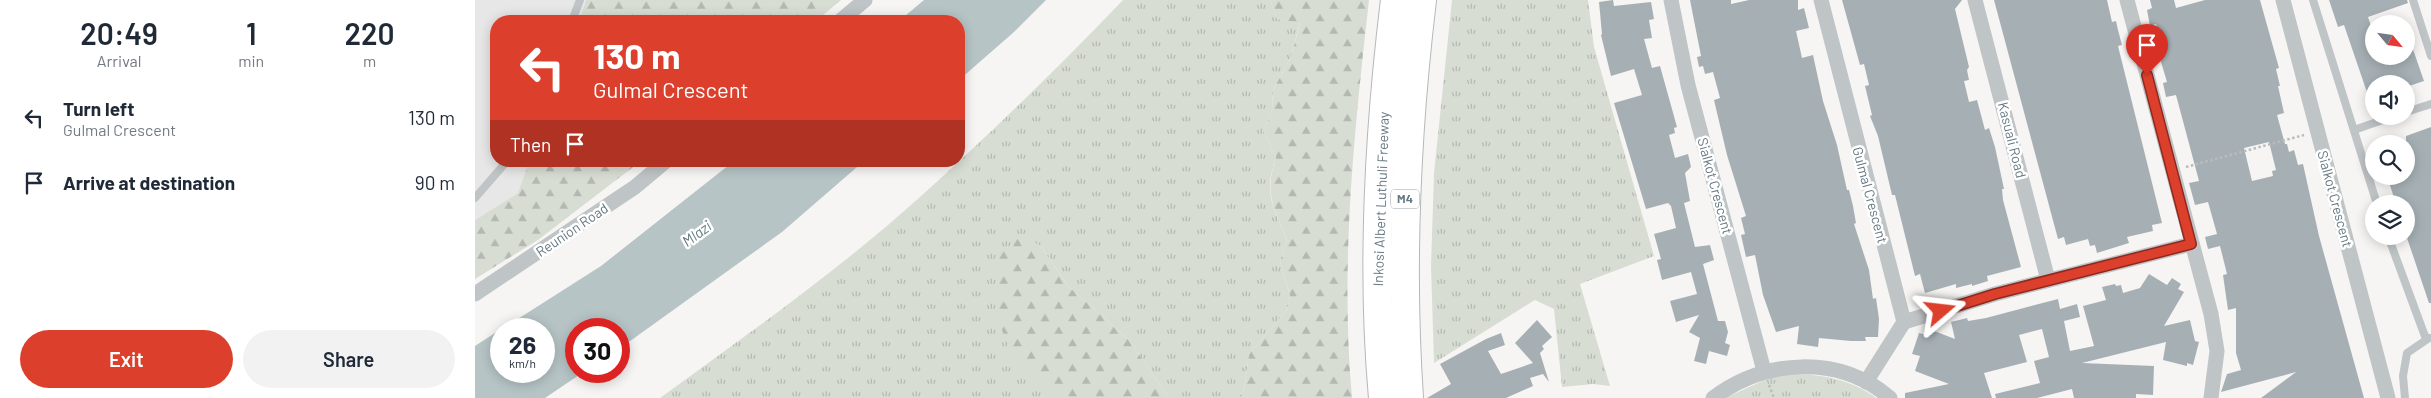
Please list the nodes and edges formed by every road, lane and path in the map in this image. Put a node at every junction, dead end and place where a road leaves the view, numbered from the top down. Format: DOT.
graph roads {
  1 [pos="579,0"];
  2 [pos="865,0"];
  3 [pos="1395,0"];
  4 [pos="1422,0"];
  5 [pos="1671,0"];
  6 [pos="1821,0"];
  7 [pos="1975,0"];
  8 [pos="2127,0"];
  9 [pos="2283,0"];
  10 [pos="2313,0"];
  11 [pos="2413,0"];
  12 [pos="574,15"];
  13 [pos="847,15"];
  14 [pos="2429,40"];
  15 [pos="2431,56"];
  16 [pos="2431,104"];
  17 [pos="2415,109"];
  18 [pos="2368,125"];
  19 [pos="2354,130"];
  20 [pos="2318,132"];
  21 [pos="502,167"];
  22 [pos="659,167"];
  23 [pos="2172,170"];
  24 [pos="2374,195"];
  25 [pos="475,198"];
  26 [pos="2191,244"];
  27 [pos="2392,245"];
  28 [pos="2048,280"];
  29 [pos="475,294"];
  30 [pos="1904,322"];
  31 [pos="2429,338"];
  32 [pos="1764,371"];
  33 [pos="1867,382"];
  34 [pos="1383,398"];
  35 [pos="1409,398"];
  36 [pos="1713,398"];
  37 [pos="1890,398"];
  38 [pos="2211,398"];
  39 [pos="2388,398"];
  40 [pos="2405,398"];
  1 -- 12 [label="lane"];
  2 -- 13 [label="street"];
  3 -- 34 [label="highway, Inkosi Albert Luthuli Freeway / M4"];
  4 -- 35 [label="highway, Inkosi Albert Luthuli Freeway / M4"];
  5 -- 32 [label="street, Sialkot Crescent"];
  6 -- 30 [label="street, Gulmal Crescent"];
  7 -- 28 [label="street, Kasuali Road"];
  8 -- 23 [label="street"];
  9 -- 20 [label="street, Sialkot Crescent"];
  10 -- 19 [label="lane"];
  11 -- 14 [label="lane"];
  14 -- 15 [label="lane"];
  16 -- 17 [label="lane"];
  18 -- 19 [label="lane"];
  19 -- 24 [label="lane"];
  20 -- 23 [label="path"];
  20 -- 39 [label="street, Sialkot Crescent"];
  21 -- 25 [label="lane"];
  22 -- 29 [label="street, Reunion Road"];
  23 -- 26 [label="street"];
  26 -- 28 [label="street"];
  26 -- 38 [label="street"];
  27 -- 31 [label="lane"];
  28 -- 30 [label="street"];
  30 -- 33 [label="street"];
  31 -- 40 [label="lane"];
  32 -- 33 [label="street"];
  32 -- 36 [label="street"];
  33 -- 37 [label="street"];
}
